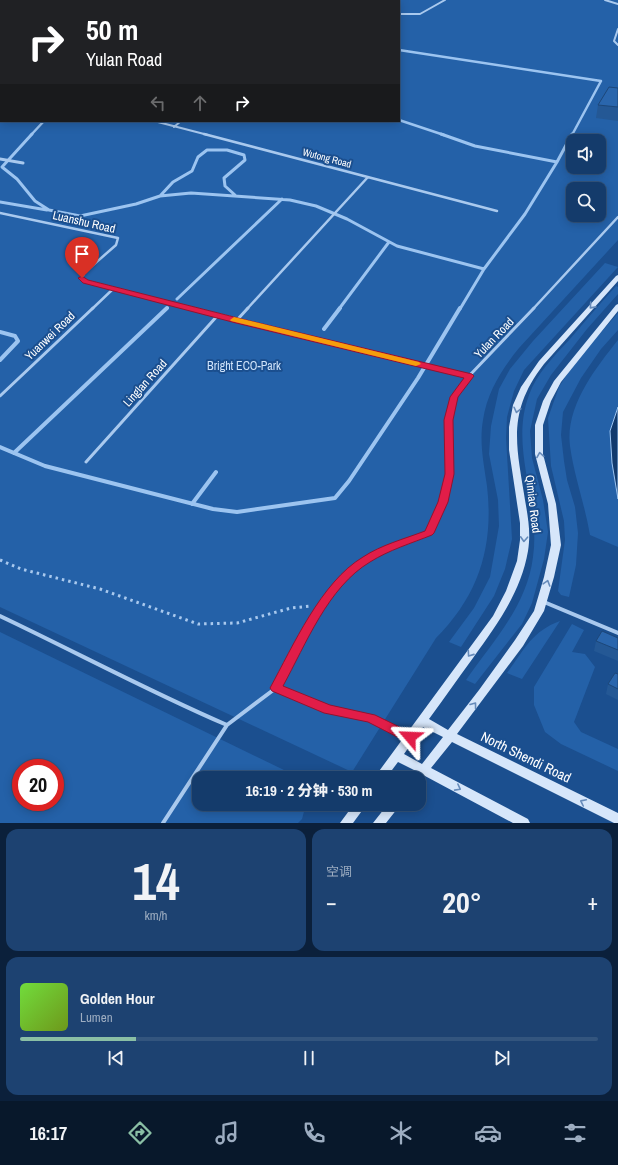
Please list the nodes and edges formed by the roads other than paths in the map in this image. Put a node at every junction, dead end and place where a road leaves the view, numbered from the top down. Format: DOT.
graph roads {
  1 [pos="445,0"];
  2 [pos="605,0"];
  3 [pos="618,4"];
  4 [pos="400,14"];
  5 [pos="618,29"];
  6 [pos="618,45"];
  7 [pos="157,122"];
  8 [pos="181,122"];
  9 [pos="174,127"];
  10 [pos="2,160"];
  11 [pos="23,163"];
  12 [pos="368,177"];
  13 [pos="497,211"];
  14 [pos="0,213"];
  15 [pos="618,217"];
  16 [pos="618,277"];
  17 [pos="113,289"];
  18 [pos="618,306"];
  19 [pos="218,315"];
  20 [pos="236,320"];
  21 [pos="469,376"];
  22 [pos="0,396"];
  23 [pos="86,462"];
  24 [pos="542,601"];
  25 [pos="0,616"];
  26 [pos="618,633"];
  27 [pos="276,688"];
  28 [pos="422,721"];
  29 [pos="227,725"];
  30 [pos="450,736"];
  31 [pos="410,737"];
  32 [pos="397,756"];
  33 [pos="385,771"];
  34 [pos="416,771"];
  35 [pos="422,771"];
  36 [pos="426,777"];
  37 [pos="355,811"];
  38 [pos="389,811"];
  39 [pos="618,819"];
  40 [pos="164,823"];
  41 [pos="346,823"];
  42 [pos="379,823"];
  43 [pos="524,823"];
  1 -- 4 [label="lane"];
  2 -- 3 [label="lane"];
  5 -- 6 [label="lane"];
  7 -- 9 [label="lane, Wutong Road"];
  8 -- 9 [label="lane"];
  9 -- 12 [label="lane, Wutong Road"];
  10 -- 11 [label="street"];
  12 -- 13 [label="lane, Wutong Road"];
  12 -- 20 [label="lane"];
  14 -- 17 [label="lane, Luanshu Road"];
  15 -- 21 [label="lane, Yulan Road"];
  16 -- 28 [label="street, Qimiao Road, one-way"];
  17 -- 19 [label="lane, Luanshu Road"];
  17 -- 22 [label="lane, Yuanwei Road"];
  24 -- 18 [label="street, Qimiao Road, one-way"];
  19 -- 20 [label="lane, Luanshu Road"];
  19 -- 23 [label="lane, Linglan Road"];
  20 -- 21 [label="lane, Luanshu Road"];
  21 -- 27 [label="lane, Yulan Road"];
  24 -- 26 [label="lane"];
  30 -- 24 [label="street, Qimiao Road, one-way"];
  25 -- 29 [label="lane"];
  27 -- 29 [label="lane"];
  27 -- 31 [label="lane"];
  28 -- 30 [label="street, North Shendi Road"];
  28 -- 31 [label="street, Qimiao Road"];
  29 -- 40 [label="lane"];
  30 -- 35 [label="street, Qimiao Road"];
  39 -- 30 [label="street, North Shendi Road, one-way"];
  31 -- 32 [label="street, Qimiao Road"];
  32 -- 33 [label="street, Qimiao Road"];
  32 -- 34 [label="street"];
  36 -- 43 [label="street, one-way"];
  37 -- 41 [label="street"];
  38 -- 42 [label="street"];
}
